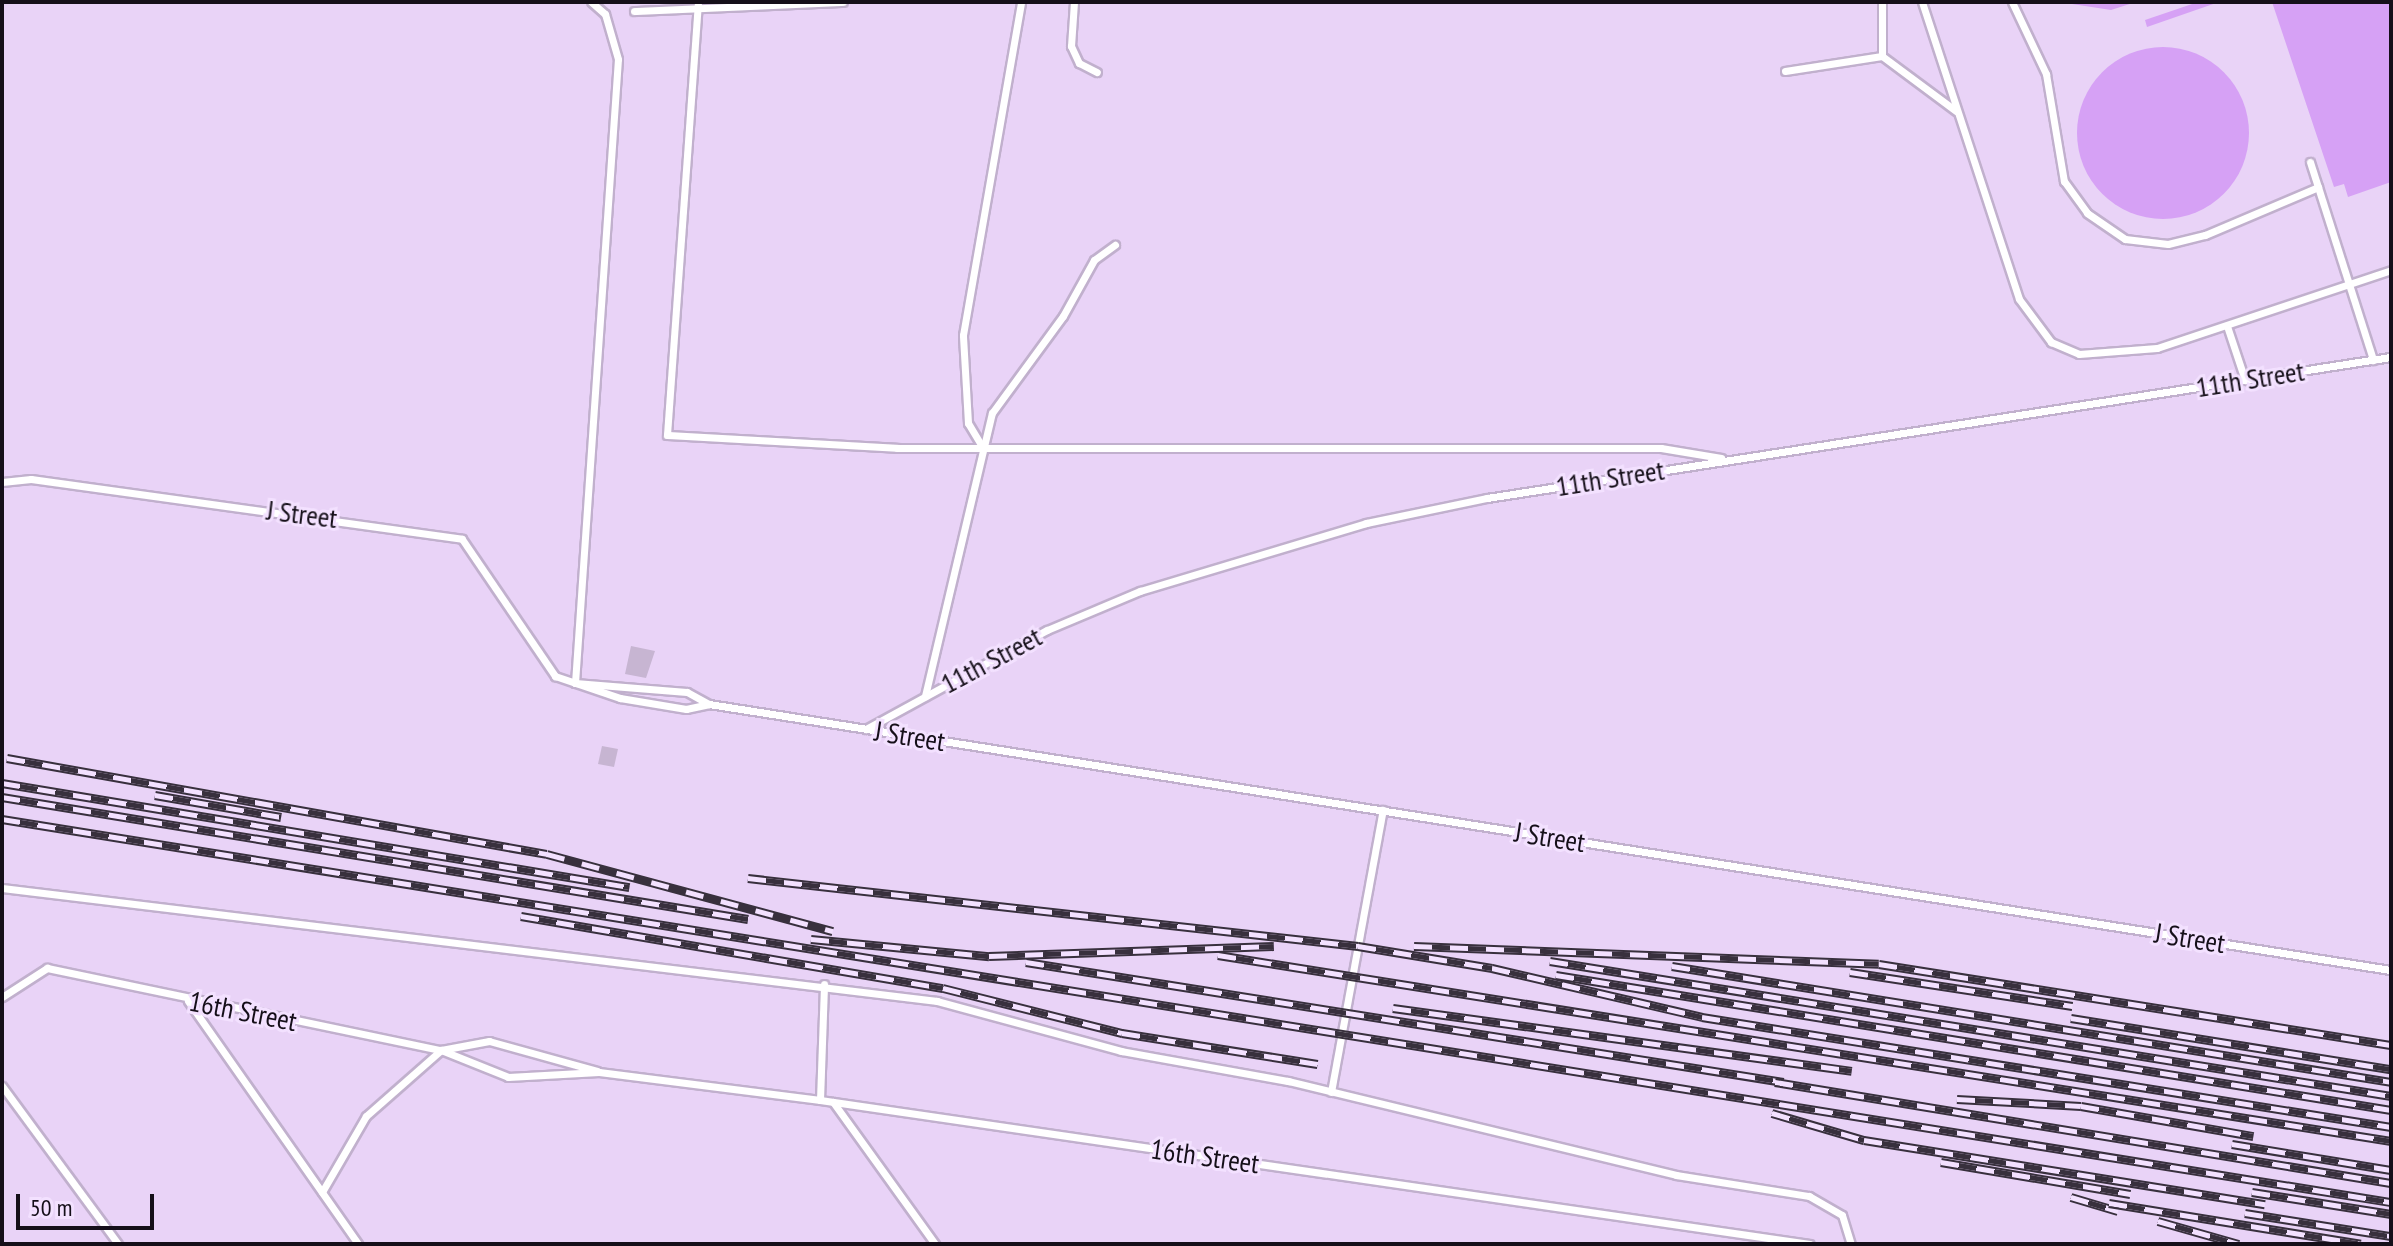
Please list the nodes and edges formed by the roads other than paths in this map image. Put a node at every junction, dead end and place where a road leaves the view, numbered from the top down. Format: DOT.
graph roads {
  1 [pos="591,2"];
  2 [pos="698,2"];
  3 [pos="843,2"];
  4 [pos="1021,2"];
  5 [pos="1074,2"];
  6 [pos="1882,2"];
  7 [pos="1922,2"];
  8 [pos="2012,2"];
  9 [pos="634,11"];
  10 [pos="698,12"];
  11 [pos="1882,56"];
  12 [pos="1785,71"];
  13 [pos="1097,72"];
  14 [pos="1957,112"];
  15 [pos="2310,162"];
  16 [pos="2318,187"];
  17 [pos="1115,245"];
  18 [pos="2391,270"];
  19 [pos="2346,285"];
  20 [pos="2227,326"];
  21 [pos="2391,357"];
  22 [pos="2373,360"];
  23 [pos="2245,380"];
  24 [pos="983,448"];
  25 [pos="1730,459"];
  26 [pos="2,482"];
  27 [pos="575,683"];
  28 [pos="925,696"];
  29 [pos="709,704"];
  30 [pos="866,729"];
  31 [pos="1383,810"];
  32 [pos="2,888"];
  33 [pos="2391,970"];
  34 [pos="824,984"];
  35 [pos="2,997"];
  36 [pos="188,1001"];
  37 [pos="441,1050"];
  38 [pos="599,1072"];
  39 [pos="2,1086"];
  40 [pos="1331,1092"];
  41 [pos="820,1100"];
  42 [pos="833,1102"];
  43 [pos="322,1192"];
  44 [pos="118,1244"];
  45 [pos="358,1244"];
  46 [pos="935,1244"];
  47 [pos="1810,1244"];
  48 [pos="1851,1244"];
  1 -- 27 [label="lane"];
  2 -- 10 [label="lane"];
  3 -- 10 [label="lane"];
  4 -- 24 [label="lane"];
  5 -- 13 [label="lane"];
  6 -- 11 [label="lane"];
  7 -- 14 [label="lane"];
  8 -- 16 [label="lane"];
  9 -- 10 [label="lane"];
  10 -- 24 [label="lane"];
  11 -- 12 [label="lane"];
  11 -- 14 [label="lane"];
  14 -- 20 [label="lane"];
  15 -- 16 [label="lane"];
  16 -- 19 [label="lane"];
  17 -- 24 [label="lane"];
  18 -- 19 [label="lane"];
  19 -- 20 [label="lane"];
  19 -- 22 [label="lane"];
  20 -- 23 [label="lane"];
  21 -- 22 [label="lane, 11th Street"];
  22 -- 23 [label="lane, 11th Street"];
  23 -- 25 [label="lane, 11th Street"];
  24 -- 25 [label="lane"];
  24 -- 28 [label="lane"];
  25 -- 28 [label="lane, 11th Street"];
  26 -- 27 [label="lane, J Street"];
  27 -- 29 [label="lane, J Street"];
  27 -- 29 [label="lane, J Street"];
  28 -- 30 [label="lane, 11th Street"];
  29 -- 30 [label="lane, J Street"];
  30 -- 31 [label="lane, J Street"];
  31 -- 33 [label="lane, J Street"];
  31 -- 40 [label="lane"];
  32 -- 34 [label="lane"];
  34 -- 40 [label="lane"];
  34 -- 41 [label="lane"];
  35 -- 36 [label="lane, 16th Street"];
  36 -- 37 [label="lane, 16th Street"];
  36 -- 43 [label="lane"];
  37 -- 38 [label="lane, 16th Street"];
  37 -- 38 [label="lane, 16th Street"];
  37 -- 43 [label="lane"];
  38 -- 41 [label="lane, 16th Street"];
  39 -- 44 [label="lane"];
  40 -- 48 [label="lane"];
  41 -- 42 [label="lane, 16th Street"];
  42 -- 46 [label="lane"];
  42 -- 47 [label="lane, 16th Street"];
  43 -- 45 [label="lane"];
}
